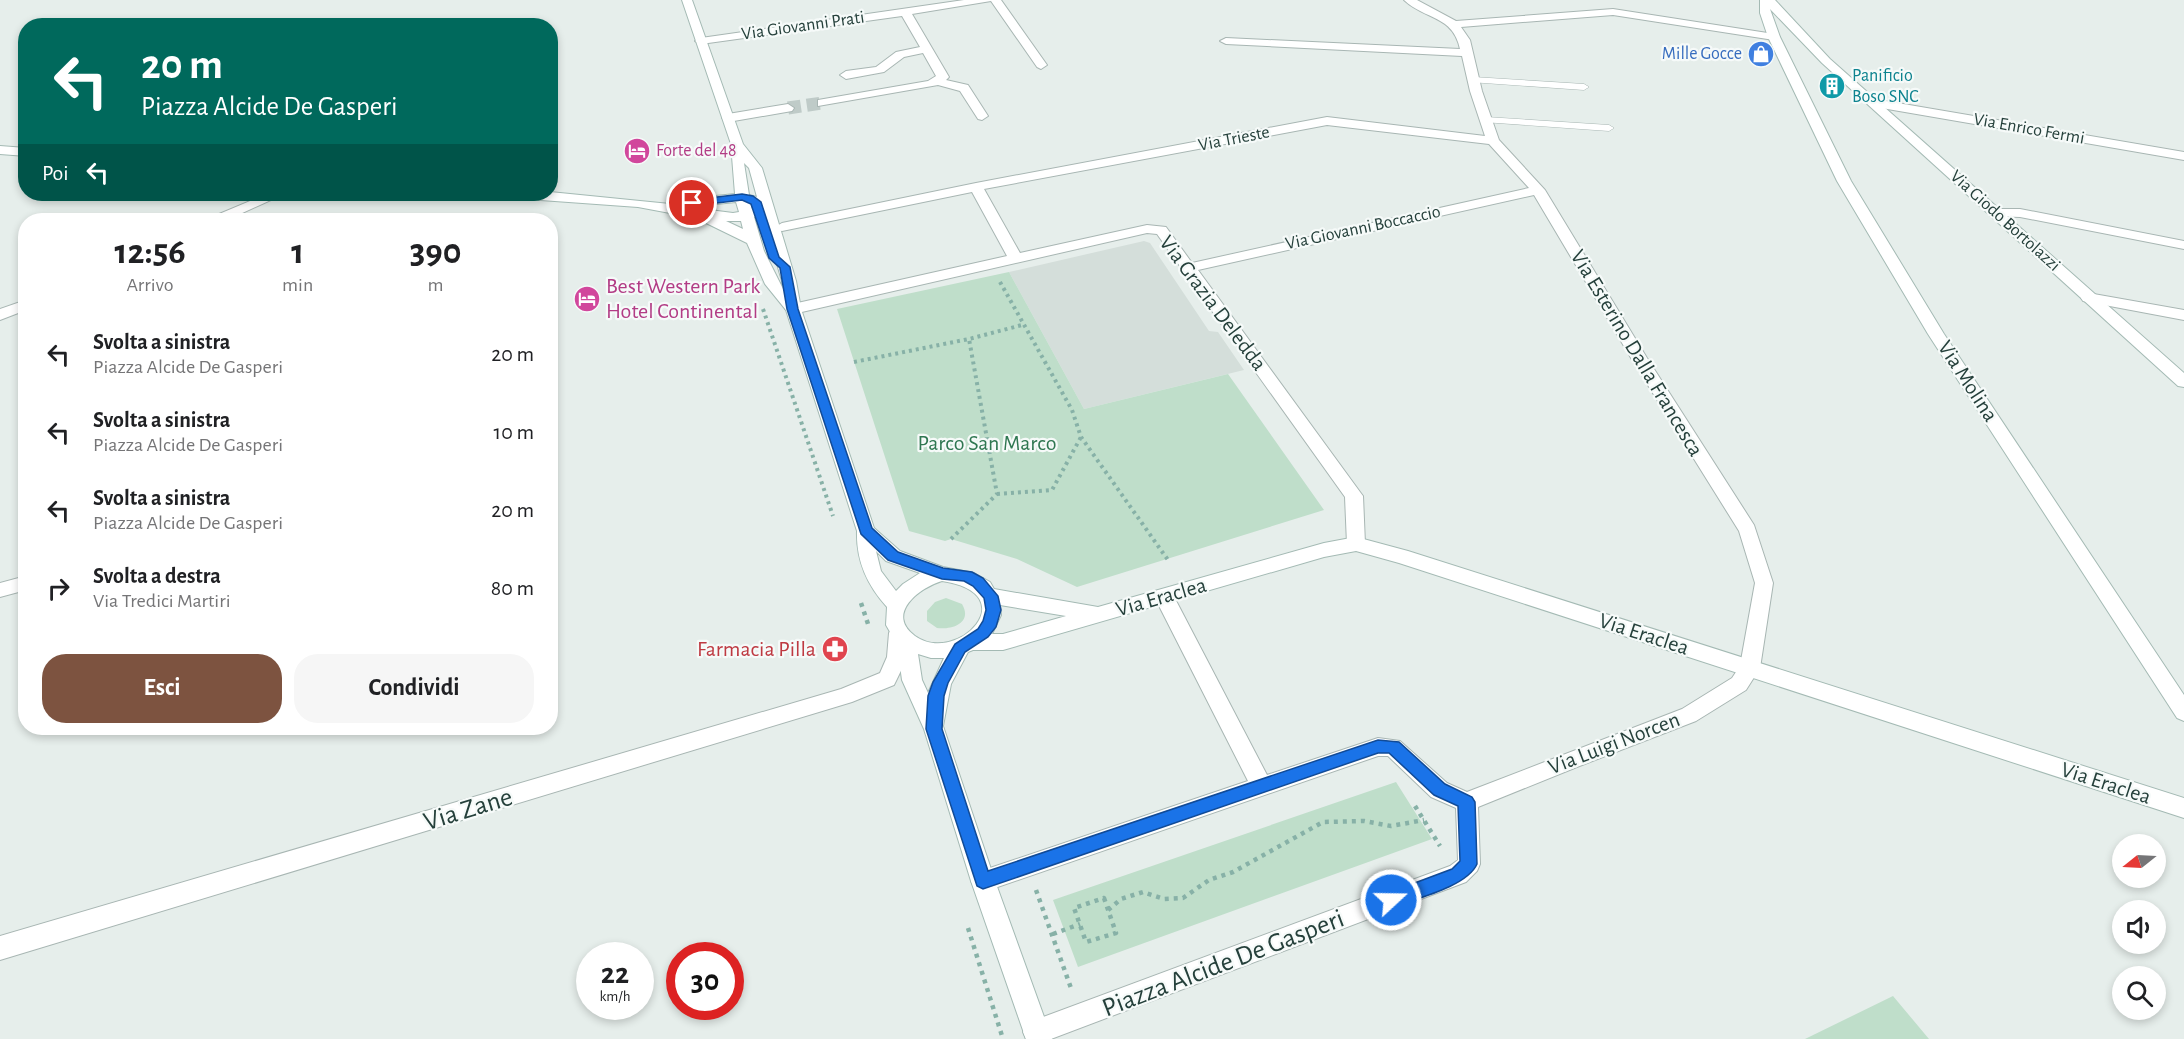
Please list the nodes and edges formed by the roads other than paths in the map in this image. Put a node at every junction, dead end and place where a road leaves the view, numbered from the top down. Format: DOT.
graph roads {
  1 [pos="687,0"];
  2 [pos="987,0"];
  3 [pos="996,0"];
  4 [pos="1409,0"];
  5 [pos="1767,0"];
  6 [pos="1602,1"];
  7 [pos="905,12"];
  8 [pos="1613,12"];
  9 [pos="1454,24"];
  10 [pos="1774,37"];
  11 [pos="701,41"];
  12 [pos="1226,41"];
  13 [pos="926,49"];
  14 [pos="1466,53"];
  15 [pos="1826,62"];
  16 [pos="1041,65"];
  17 [pos="846,75"];
  18 [pos="1473,80"];
  19 [pos="936,81"];
  20 [pos="1584,87"];
  21 [pos="822,103"];
  22 [pos="1874,103"];
  23 [pos="788,108"];
  24 [pos="982,116"];
  25 [pos="728,118"];
  26 [pos="1486,120"];
  27 [pos="1609,128"];
  28 [pos="1493,141"];
  29 [pos="737,144"];
  30 [pos="0,150"];
  31 [pos="18,151"];
  32 [pos="2184,156"];
  33 [pos="975,187"];
  34 [pos="1538,190"];
  35 [pos="558,197"];
  36 [pos="742,197"];
  37 [pos="261,201"];
  38 [pos="274,201"];
  39 [pos="657,205"];
  40 [pos="756,207"];
  41 [pos="233,213"];
  42 [pos="254,213"];
  43 [pos="1998,213"];
  44 [pos="702,216"];
  45 [pos="782,227"];
  46 [pos="754,242"];
  47 [pos="2184,245"];
  48 [pos="1016,260"];
  49 [pos="1189,268"];
  50 [pos="2088,298"];
  51 [pos="18,307"];
  52 [pos="793,309"];
  53 [pos="0,315"];
  54 [pos="2184,315"];
  55 [pos="2184,382"];
  56 [pos="866,531"];
  57 [pos="1356,544"];
  58 [pos="942,573"];
  59 [pos="18,585"];
  60 [pos="0,590"];
  61 [pos="990,596"];
  62 [pos="1164,596"];
  63 [pos="896,604"];
  64 [pos="1100,614"];
  65 [pos="903,636"];
  66 [pos="966,645"];
  67 [pos="1750,668"];
  68 [pos="2184,712"];
  69 [pos="934,729"];
  70 [pos="1262,787"];
  71 [pos="1467,802"];
  72 [pos="2184,808"];
  73 [pos="983,880"];
  74 [pos="0,948"];
  75 [pos="1038,1036"];
  1 -- 11 [label="street"];
  2 -- 7 [label="street, Via Giovanni Prati"];
  3 -- 16 [label="street"];
  4 -- 9 [label="street"];
  5 -- 10 [label="street, Via Giodo Bortolazzi"];
  5 -- 15 [label="street, Via Giodo Bortolazzi"];
  6 -- 8 [label="street"];
  7 -- 11 [label="street, Via Giovanni Prati"];
  7 -- 13 [label="street"];
  8 -- 9 [label="street"];
  8 -- 10 [label="street"];
  9 -- 14 [label="street, Via Esterino Dalla Francesca"];
  10 -- 15 [label="street, Via Giodo Bortolazzi"];
  10 -- 68 [label="street, Via Molina"];
  11 -- 25 [label="street"];
  12 -- 14 [label="street"];
  13 -- 17 [label="street"];
  13 -- 19 [label="street"];
  14 -- 18 [label="street, Via Esterino Dalla Francesca"];
  15 -- 22 [label="street, Via Giodo Bortolazzi"];
  18 -- 20 [label="lane"];
  18 -- 26 [label="street, Via Esterino Dalla Francesca"];
  19 -- 21 [label="street"];
  19 -- 24 [label="street"];
  22 -- 32 [label="street, Via Enrico Fermi"];
  22 -- 43 [label="street, Via Giodo Bortolazzi"];
  23 -- 25 [label="street"];
  25 -- 29 [label="street"];
  26 -- 27 [label="lane"];
  26 -- 28 [label="street, Via Esterino Dalla Francesca"];
  28 -- 33 [label="street, Via Trieste"];
  28 -- 34 [label="street, Via Esterino Dalla Francesca"];
  29 -- 36 [label="street"];
  29 -- 40 [label="street"];
  30 -- 31 [label="street"];
  33 -- 45 [label="street, Via Trieste"];
  33 -- 48 [label="street"];
  34 -- 49 [label="street, Via Giovanni Boccaccio"];
  34 -- 67 [label="street, Via Esterino Dalla Francesca"];
  35 -- 39 [label="street"];
  36 -- 39 [label="street"];
  36 -- 40 [label="street"];
  37 -- 41 [label="street"];
  38 -- 42 [label="street"];
  39 -- 44 [label="street"];
  40 -- 44 [label="street"];
  40 -- 46 [label="street"];
  40 -- 52 [label="street"];
  43 -- 47 [label="street"];
  43 -- 50 [label="street, Via Giodo Bortolazzi"];
  44 -- 46 [label="street"];
  46 -- 52 [label="street"];
  48 -- 49 [label="street, Via Grazia Deledda"];
  48 -- 52 [label="street, Via Grazia Deledda"];
  49 -- 57 [label="street, Via Grazia Deledda"];
  50 -- 54 [label="street"];
  50 -- 55 [label="street, Via Giodo Bortolazzi"];
  51 -- 53 [label="street"];
  52 -- 56 [label="street"];
  56 -- 58 [label="street"];
  56 -- 63 [label="street"];
  57 -- 62 [label="street, Via Eraclea"];
  57 -- 67 [label="street, Via Eraclea"];
  58 -- 61 [label="street"];
  58 -- 63 [label="street"];
  59 -- 60 [label="street"];
  61 -- 64 [label="street, Via Eraclea"];
  61 -- 66 [label="street"];
  62 -- 64 [label="street, Via Eraclea"];
  62 -- 70 [label="street"];
  63 -- 65 [label="street"];
  64 -- 66 [label="street, Via Eraclea"];
  65 -- 66 [label="street"];
  65 -- 69 [label="street"];
  65 -- 74 [label="street, Via Zane"];
  66 -- 69 [label="street"];
  67 -- 71 [label="street, Via Luigi Norcen"];
  67 -- 72 [label="street, Via Eraclea"];
  69 -- 73 [label="street"];
  70 -- 71 [label="street"];
  70 -- 73 [label="street"];
  71 -- 75 [label="street, Piazza Alcide De Gasperi"];
  73 -- 75 [label="street"];
}
